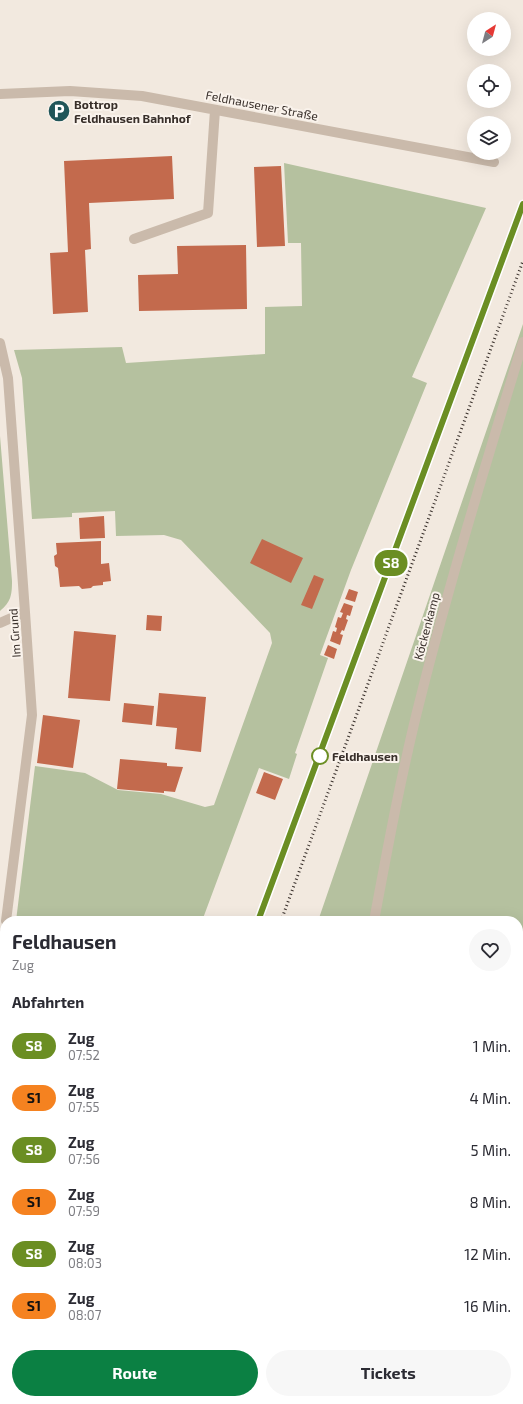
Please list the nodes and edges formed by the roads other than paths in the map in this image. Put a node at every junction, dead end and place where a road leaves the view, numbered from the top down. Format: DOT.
graph roads {
  1 [pos="0,94"];
  2 [pos="215,110"];
  3 [pos="494,162"];
  4 [pos="134,239"];
  5 [pos="523,342"];
  6 [pos="0,343"];
  7 [pos="25,612"];
  8 [pos="0,623"];
  9 [pos="7,916"];
  10 [pos="375,916"];
  1 -- 2 [label="street, Feldhausener Straße"];
  2 -- 3 [label="street, Feldhausener Straße"];
  2 -- 4 [label="street"];
  5 -- 10 [label="street, Köckenkamp"];
  6 -- 7 [label="street, Im Grund"];
  7 -- 8 [label="street"];
  7 -- 9 [label="street, Im Grund"];
}
